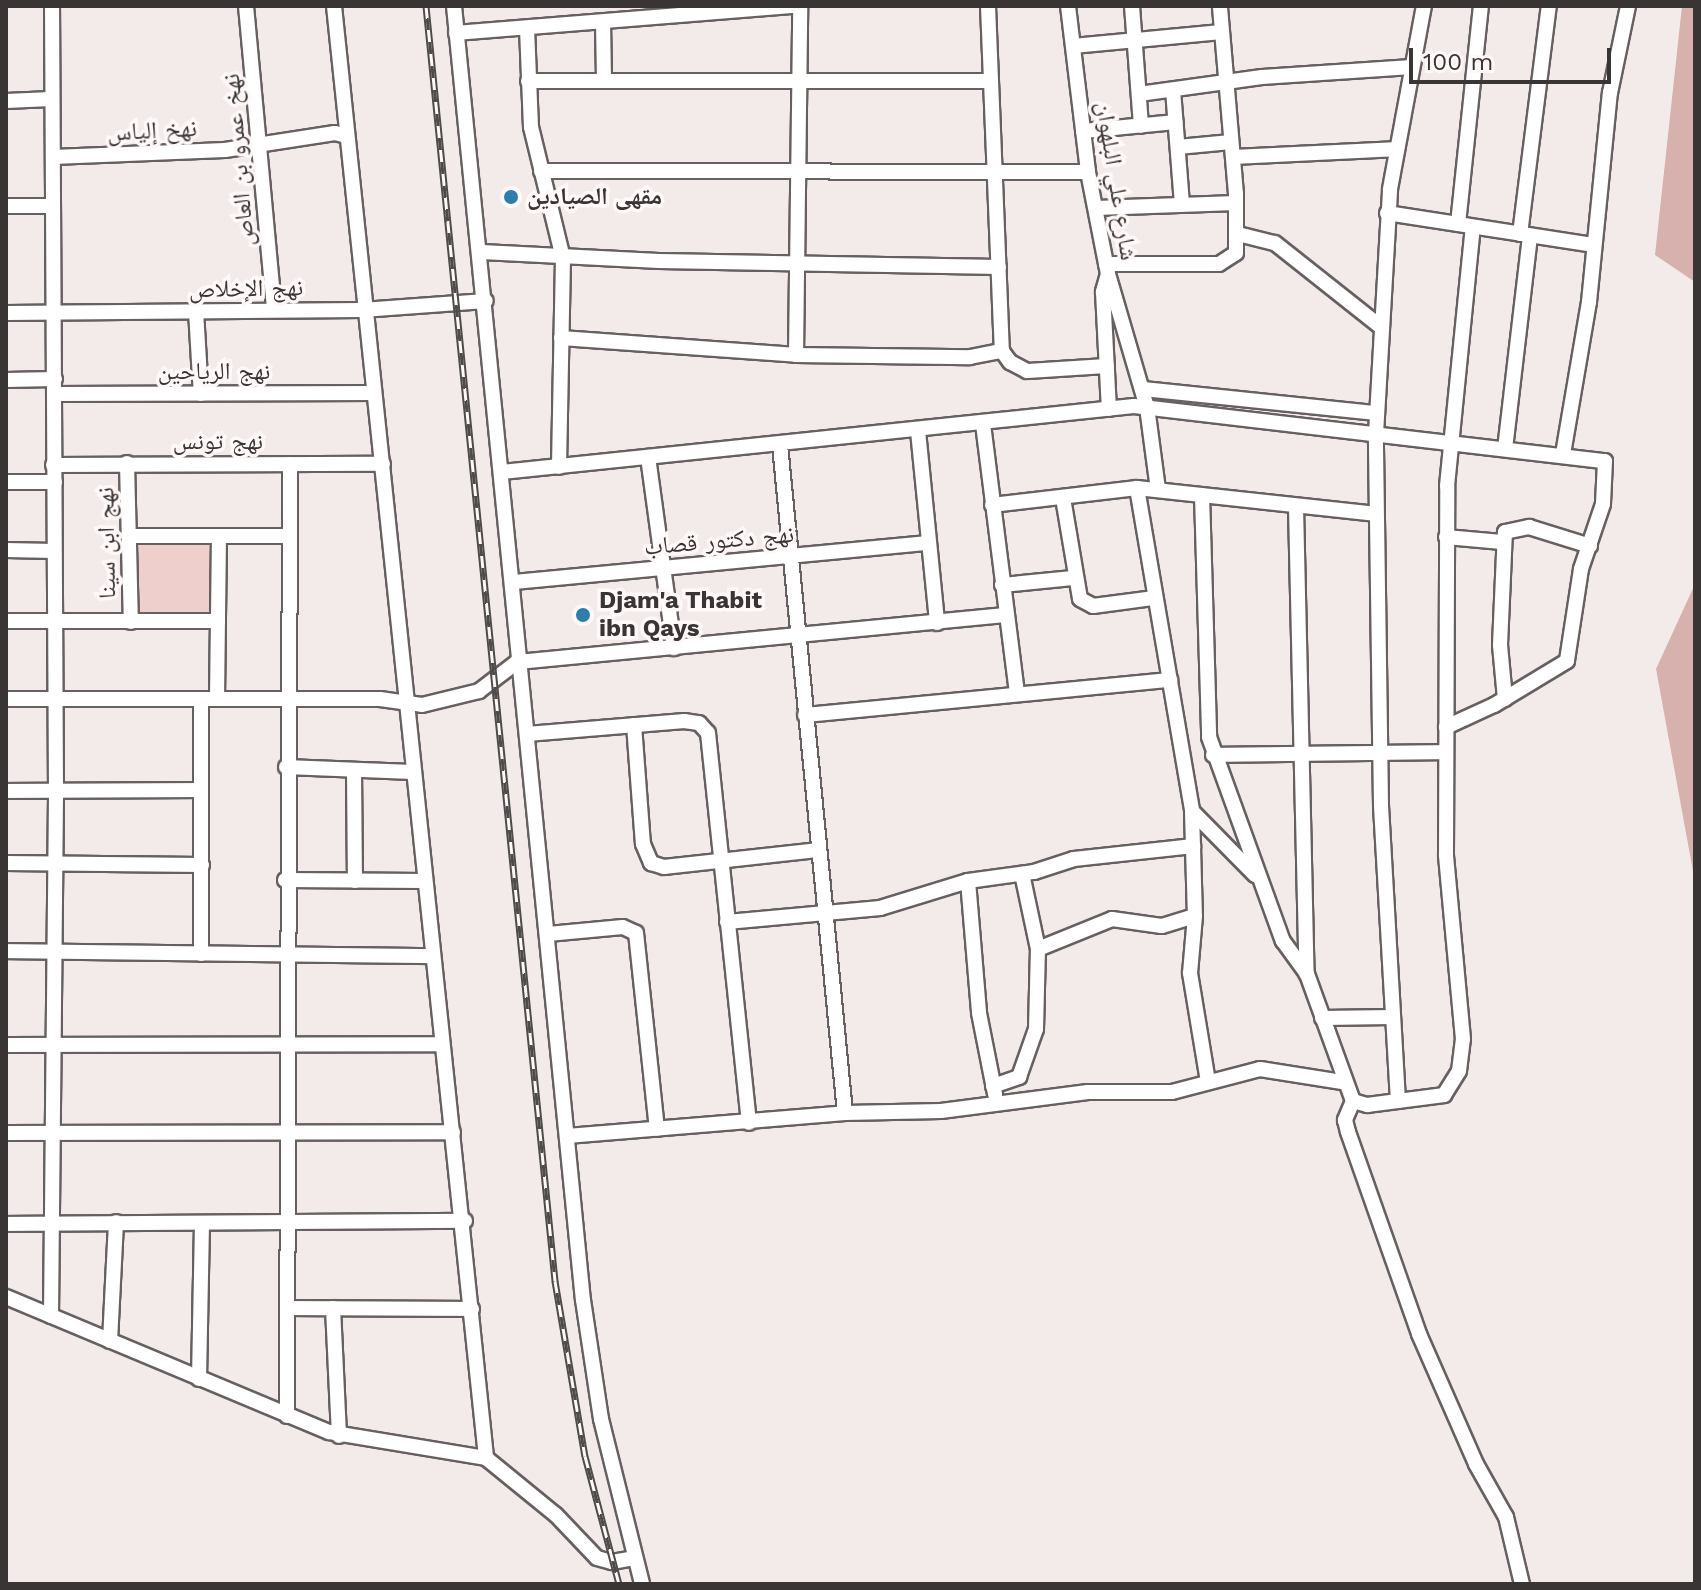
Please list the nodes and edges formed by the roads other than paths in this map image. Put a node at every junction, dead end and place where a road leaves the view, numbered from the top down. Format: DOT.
graph roads {
  1 [pos="52,6"];
  2 [pos="246,6"];
  3 [pos="334,6"];
  4 [pos="454,6"];
  5 [pos="797,6"];
  6 [pos="988,6"];
  7 [pos="1068,6"];
  8 [pos="1132,6"];
  9 [pos="1220,6"];
  10 [pos="1424,6"];
  11 [pos="1481,6"];
  12 [pos="1549,6"];
  13 [pos="1628,6"];
  14 [pos="638,13"];
  15 [pos="603,22"];
  16 [pos="527,28"];
  17 [pos="1221,32"];
  18 [pos="456,33"];
  19 [pos="1134,40"];
  20 [pos="1073,46"];
  21 [pos="1412,67"];
  22 [pos="528,81"];
  23 [pos="604,81"];
  24 [pos="991,81"];
  25 [pos="801,83"];
  26 [pos="1226,84"];
  27 [pos="1173,90"];
  28 [pos="1139,94"];
  29 [pos="51,99"];
  30 [pos="6,101"];
  31 [pos="1176,122"];
  32 [pos="1141,126"];
  33 [pos="1083,131"];
  34 [pos="346,136"];
  35 [pos="260,146"];
  36 [pos="1178,147"];
  37 [pos="1394,149"];
  38 [pos="1232,150"];
  39 [pos="53,157"];
  40 [pos="541,171"];
  41 [pos="802,172"];
  42 [pos="1088,172"];
  43 [pos="996,173"];
  44 [pos="1236,203"];
  45 [pos="1182,205"];
  46 [pos="6,206"];
  47 [pos="52,206"];
  48 [pos="1096,208"];
  49 [pos="1387,213"];
  50 [pos="1466,225"];
  51 [pos="1238,234"];
  52 [pos="1525,234"];
  53 [pos="1593,245"];
  54 [pos="482,252"];
  55 [pos="563,258"];
  56 [pos="799,263"];
  57 [pos="999,267"];
  58 [pos="1107,269"];
  59 [pos="486,301"];
  60 [pos="274,310"];
  61 [pos="362,310"];
  62 [pos="196,311"];
  63 [pos="6,313"];
  64 [pos="57,313"];
  65 [pos="1381,327"];
  66 [pos="561,338"];
  67 [pos="1002,351"];
  68 [pos="796,355"];
  69 [pos="1107,366"];
  70 [pos="6,380"];
  71 [pos="55,387"];
  72 [pos="1143,389"];
  73 [pos="374,393"];
  74 [pos="201,394"];
  75 [pos="1147,407"];
  76 [pos="1109,409"];
  77 [pos="1377,413"];
  78 [pos="983,424"];
  79 [pos="918,431"];
  80 [pos="1376,434"];
  81 [pos="1449,443"];
  82 [pos="780,445"];
  83 [pos="1505,449"];
  84 [pos="1563,454"];
  85 [pos="648,457"];
  86 [pos="127,463"];
  87 [pos="290,464"];
  88 [pos="383,464"];
  89 [pos="53,465"];
  90 [pos="559,467"];
  91 [pos="502,472"];
  92 [pos="6,482"];
  93 [pos="55,482"];
  94 [pos="1137,488"];
  95 [pos="1158,489"];
  96 [pos="1202,495"];
  97 [pos="1063,498"];
  98 [pos="992,505"];
  99 [pos="1296,507"];
  100 [pos="1375,514"];
  101 [pos="130,536"];
  102 [pos="219,536"];
  103 [pos="287,536"];
  104 [pos="1446,537"];
  105 [pos="1502,542"];
  106 [pos="928,543"];
  107 [pos="1590,546"];
  108 [pos="6,550"];
  109 [pos="54,551"];
  110 [pos="789,558"];
  111 [pos="662,568"];
  112 [pos="1073,578"];
  113 [pos="514,582"];
  114 [pos="1002,585"];
  115 [pos="1154,598"];
  116 [pos="1006,615"];
  117 [pos="6,621"];
  118 [pos="55,621"];
  119 [pos="218,621"];
  120 [pos="131,622"];
  121 [pos="937,623"];
  122 [pos="797,637"];
  123 [pos="674,648"];
  124 [pos="520,662"];
  125 [pos="1170,680"];
  126 [pos="1017,694"];
  127 [pos="6,699"];
  128 [pos="55,699"];
  129 [pos="1505,699"];
  130 [pos="209,700"];
  131 [pos="287,700"];
  132 [pos="404,703"];
  133 [pos="805,715"];
  134 [pos="634,725"];
  135 [pos="1446,727"];
  136 [pos="527,734"];
  137 [pos="1380,752"];
  138 [pos="1446,752"];
  139 [pos="1305,753"];
  140 [pos="1213,755"];
  141 [pos="286,767"];
  142 [pos="354,770"];
  143 [pos="412,772"];
  144 [pos="200,790"];
  145 [pos="6,791"];
  146 [pos="56,791"];
  147 [pos="1192,811"];
  148 [pos="1193,846"];
  149 [pos="819,850"];
  150 [pos="56,862"];
  151 [pos="720,862"];
  152 [pos="6,863"];
  153 [pos="202,865"];
  154 [pos="1022,874"];
  155 [pos="285,880"];
  156 [pos="355,881"];
  157 [pos="424,881"];
  158 [pos="968,881"];
  159 [pos="1261,881"];
  160 [pos="825,910"];
  161 [pos="1195,916"];
  162 [pos="727,922"];
  163 [pos="548,934"];
  164 [pos="1038,949"];
  165 [pos="6,951"];
  166 [pos="56,951"];
  167 [pos="287,952"];
  168 [pos="201,954"];
  169 [pos="433,956"];
  170 [pos="1307,974"];
  171 [pos="1392,1017"];
  172 [pos="1322,1018"];
  173 [pos="289,1044"];
  174 [pos="442,1044"];
  175 [pos="6,1045"];
  176 [pos="56,1046"];
  177 [pos="1208,1082"];
  178 [pos="1342,1082"];
  179 [pos="993,1086"];
  180 [pos="1353,1101"];
  181 [pos="1398,1101"];
  182 [pos="998,1104"];
  183 [pos="845,1113"];
  184 [pos="749,1123"];
  185 [pos="657,1129"];
  186 [pos="453,1132"];
  187 [pos="6,1133"];
  188 [pos="56,1133"];
  189 [pos="289,1136"];
  190 [pos="567,1136"];
  191 [pos="465,1221"];
  192 [pos="56,1222"];
  193 [pos="116,1222"];
  194 [pos="202,1223"];
  195 [pos="289,1223"];
  196 [pos="6,1224"];
  197 [pos="6,1297"];
  198 [pos="289,1308"];
  199 [pos="333,1308"];
  200 [pos="472,1309"];
  201 [pos="51,1316"];
  202 [pos="110,1341"];
  203 [pos="199,1379"];
  204 [pos="287,1416"];
  205 [pos="339,1436"];
  206 [pos="486,1458"];
  207 [pos="634,1558"];
  208 [pos="642,1584"];
  209 [pos="1522,1584"];
  1 -- 29 [label="street"];
  2 -- 35 [label="street, نهخ عمرو بن العاص"];
  3 -- 34 [label="street"];
  4 -- 18 [label="street"];
  5 -- 14 [label="street"];
  5 -- 25 [label="street"];
  6 -- 24 [label="street"];
  7 -- 20 [label="street, شارع علي البلهوان"];
  8 -- 19 [label="street"];
  9 -- 17 [label="street"];
  10 -- 21 [label="street"];
  11 -- 50 [label="street"];
  12 -- 52 [label="street"];
  13 -- 53 [label="street"];
  14 -- 15 [label="street"];
  15 -- 16 [label="street"];
  15 -- 23 [label="street"];
  16 -- 18 [label="street"];
  16 -- 22 [label="street"];
  17 -- 19 [label="street"];
  17 -- 26 [label="street"];
  18 -- 54 [label="street"];
  19 -- 20 [label="street"];
  19 -- 28 [label="street"];
  20 -- 33 [label="street, شارع علي البلهوان"];
  21 -- 26 [label="street"];
  21 -- 37 [label="street"];
  22 -- 23 [label="street"];
  22 -- 40 [label="street"];
  23 -- 25 [label="street"];
  24 -- 25 [label="street"];
  24 -- 43 [label="street"];
  25 -- 41 [label="street"];
  26 -- 27 [label="street"];
  26 -- 38 [label="street"];
  27 -- 28 [label="street"];
  27 -- 31 [label="street"];
  28 -- 32 [label="street"];
  29 -- 30 [label="street"];
  29 -- 39 [label="street"];
  31 -- 32 [label="street"];
  31 -- 36 [label="street"];
  32 -- 33 [label="street"];
  33 -- 42 [label="street, شارع علي البلهوان"];
  34 -- 35 [label="street, نهخ إلياس"];
  34 -- 61 [label="street"];
  35 -- 39 [label="street, نهخ إلياس"];
  35 -- 60 [label="street, نهخ عمرو بن العاص"];
  36 -- 38 [label="street"];
  36 -- 45 [label="street"];
  37 -- 38 [label="street"];
  37 -- 49 [label="street"];
  38 -- 44 [label="street"];
  39 -- 47 [label="street"];
  40 -- 41 [label="street"];
  40 -- 55 [label="street"];
  41 -- 43 [label="street"];
  41 -- 56 [label="street"];
  42 -- 43 [label="street"];
  42 -- 48 [label="street, شارع علي البلهوان"];
  43 -- 57 [label="street"];
  44 -- 45 [label="street"];
  44 -- 51 [label="street"];
  45 -- 48 [label="street"];
  46 -- 47 [label="street"];
  47 -- 64 [label="street"];
  48 -- 58 [label="street, شارع علي البلهوان"];
  49 -- 50 [label="street"];
  49 -- 65 [label="street"];
  50 -- 52 [label="street"];
  50 -- 81 [label="street"];
  51 -- 58 [label="street"];
  51 -- 65 [label="street"];
  52 -- 53 [label="street"];
  52 -- 83 [label="street"];
  53 -- 84 [label="street"];
  54 -- 55 [label="street"];
  54 -- 59 [label="street"];
  55 -- 56 [label="street"];
  55 -- 66 [label="street"];
  56 -- 57 [label="street"];
  56 -- 68 [label="street"];
  57 -- 67 [label="street"];
  58 -- 69 [label="street"];
  58 -- 72 [label="street, شارع علي البلهوان"];
  59 -- 61 [label="street, نهج الإخلاص"];
  59 -- 91 [label="street"];
  60 -- 61 [label="street, نهج الإخلاص"];
  60 -- 62 [label="street, نهج الإخلاص"];
  61 -- 73 [label="street"];
  62 -- 64 [label="street, نهج الإخلاص"];
  62 -- 74 [label="street"];
  63 -- 64 [label="street, نهج الإخلاص"];
  64 -- 71 [label="street"];
  65 -- 77 [label="street"];
  66 -- 68 [label="street"];
  66 -- 90 [label="street"];
  67 -- 68 [label="street"];
  67 -- 69 [label="street"];
  69 -- 76 [label="street"];
  70 -- 71 [label="street, نهج الرياحين"];
  71 -- 74 [label="street, نهج الرياحين"];
  71 -- 89 [label="street"];
  72 -- 75 [label="street, شارع علي البلهوان"];
  72 -- 77 [label="street"];
  73 -- 74 [label="street, نهج الرياحين"];
  73 -- 88 [label="street"];
  75 -- 76 [label="street"];
  75 -- 80 [label="street"];
  75 -- 95 [label="street, شارع علي البلهوان"];
  76 -- 78 [label="street"];
  77 -- 80 [label="street"];
  78 -- 79 [label="street"];
  78 -- 98 [label="street"];
  79 -- 82 [label="street"];
  79 -- 106 [label="street"];
  80 -- 81 [label="street"];
  80 -- 100 [label="street"];
  81 -- 83 [label="street"];
  81 -- 104 [label="street"];
  82 -- 85 [label="street"];
  82 -- 110 [label="street"];
  83 -- 84 [label="street"];
  84 -- 107 [label="street"];
  85 -- 90 [label="street"];
  85 -- 111 [label="street"];
  86 -- 87 [label="street, نهج تونس"];
  86 -- 89 [label="street, نهج تونس"];
  86 -- 101 [label="street, نهج ابن سينا"];
  87 -- 88 [label="street, نهج تونس"];
  87 -- 103 [label="street"];
  88 -- 132 [label="street"];
  89 -- 93 [label="street"];
  90 -- 91 [label="street"];
  91 -- 113 [label="street"];
  92 -- 93 [label="street"];
  93 -- 109 [label="street"];
  94 -- 95 [label="street"];
  94 -- 97 [label="street"];
  94 -- 115 [label="street"];
  95 -- 96 [label="street"];
  96 -- 99 [label="street"];
  96 -- 140 [label="street"];
  97 -- 98 [label="street"];
  97 -- 112 [label="street"];
  98 -- 114 [label="street"];
  99 -- 100 [label="street"];
  99 -- 139 [label="street"];
  100 -- 137 [label="street"];
  101 -- 102 [label="street"];
  101 -- 120 [label="street, نهج ابن سينا"];
  102 -- 103 [label="street"];
  102 -- 119 [label="street"];
  103 -- 131 [label="street"];
  104 -- 105 [label="street"];
  104 -- 135 [label="street"];
  105 -- 107 [label="street"];
  105 -- 129 [label="street"];
  106 -- 110 [label="street, نهج دكتور قصاب"];
  106 -- 121 [label="street"];
  107 -- 129 [label="street"];
  108 -- 109 [label="street"];
  109 -- 118 [label="street"];
  110 -- 111 [label="street, نهج دكتور قصاب"];
  110 -- 122 [label="street"];
  111 -- 113 [label="street, نهج دكتور قصاب"];
  111 -- 123 [label="street"];
  112 -- 114 [label="street"];
  112 -- 115 [label="street"];
  113 -- 124 [label="street"];
  114 -- 116 [label="street"];
  115 -- 125 [label="street"];
  116 -- 121 [label="street"];
  116 -- 126 [label="street"];
  117 -- 118 [label="street"];
  118 -- 120 [label="street"];
  118 -- 128 [label="street"];
  119 -- 120 [label="street"];
  119 -- 130 [label="street"];
  121 -- 122 [label="street"];
  122 -- 123 [label="street"];
  122 -- 133 [label="street"];
  123 -- 124 [label="street"];
  124 -- 132 [label="street"];
  124 -- 136 [label="street"];
  125 -- 126 [label="street"];
  125 -- 147 [label="street"];
  126 -- 133 [label="street"];
  127 -- 128 [label="street"];
  128 -- 130 [label="street"];
  128 -- 146 [label="street"];
  129 -- 135 [label="street"];
  130 -- 131 [label="street"];
  130 -- 144 [label="street"];
  131 -- 132 [label="street"];
  131 -- 141 [label="street"];
  132 -- 143 [label="street"];
  133 -- 149 [label="street"];
  134 -- 136 [label="street"];
  134 -- 151 [label="street"];
  134 -- 151 [label="street"];
  135 -- 138 [label="street"];
  136 -- 163 [label="street"];
  137 -- 138 [label="street"];
  137 -- 139 [label="street"];
  137 -- 171 [label="street"];
  138 -- 181 [label="street"];
  139 -- 140 [label="street"];
  139 -- 170 [label="street"];
  140 -- 159 [label="street"];
  141 -- 142 [label="street"];
  141 -- 155 [label="street"];
  142 -- 143 [label="street"];
  142 -- 156 [label="street"];
  143 -- 157 [label="street"];
  144 -- 146 [label="street"];
  144 -- 153 [label="street"];
  145 -- 146 [label="street"];
  146 -- 150 [label="street"];
  147 -- 148 [label="street"];
  147 -- 159 [label="street"];
  148 -- 154 [label="street"];
  148 -- 161 [label="street"];
  149 -- 151 [label="street"];
  149 -- 160 [label="street"];
  150 -- 152 [label="street"];
  150 -- 153 [label="street"];
  150 -- 166 [label="street"];
  151 -- 162 [label="street"];
  153 -- 168 [label="street"];
  154 -- 158 [label="street"];
  154 -- 164 [label="street"];
  155 -- 156 [label="street"];
  155 -- 167 [label="street"];
  156 -- 157 [label="street"];
  157 -- 169 [label="street"];
  158 -- 160 [label="street"];
  158 -- 179 [label="street"];
  159 -- 170 [label="street"];
  160 -- 162 [label="street"];
  160 -- 183 [label="street"];
  161 -- 164 [label="street"];
  161 -- 177 [label="street"];
  162 -- 184 [label="street"];
  163 -- 185 [label="street"];
  163 -- 190 [label="street"];
  164 -- 179 [label="street"];
  165 -- 166 [label="street"];
  166 -- 168 [label="street"];
  166 -- 176 [label="street"];
  167 -- 168 [label="street"];
  167 -- 169 [label="street"];
  167 -- 173 [label="street"];
  169 -- 174 [label="street"];
  170 -- 172 [label="street"];
  171 -- 172 [label="street"];
  171 -- 181 [label="street"];
  172 -- 178 [label="street"];
  173 -- 174 [label="street"];
  173 -- 176 [label="street"];
  173 -- 189 [label="street"];
  174 -- 186 [label="street"];
  175 -- 176 [label="street"];
  176 -- 188 [label="street"];
  177 -- 178 [label="street"];
  177 -- 182 [label="street"];
  178 -- 180 [label="street"];
  179 -- 182 [label="street"];
  180 -- 181 [label="street"];
  180 -- 209 [label="street"];
  182 -- 183 [label="street"];
  183 -- 184 [label="street"];
  184 -- 185 [label="street"];
  185 -- 190 [label="street"];
  186 -- 189 [label="street"];
  186 -- 191 [label="street"];
  187 -- 188 [label="street"];
  188 -- 189 [label="street"];
  188 -- 192 [label="street"];
  189 -- 195 [label="street"];
  190 -- 207 [label="street"];
  191 -- 195 [label="street"];
  191 -- 200 [label="street"];
  192 -- 193 [label="street"];
  192 -- 196 [label="street"];
  192 -- 201 [label="street"];
  193 -- 194 [label="street"];
  193 -- 202 [label="street"];
  194 -- 195 [label="street"];
  194 -- 203 [label="street"];
  195 -- 198 [label="street"];
  197 -- 201 [label="street"];
  198 -- 199 [label="street"];
  198 -- 204 [label="street"];
  199 -- 200 [label="street"];
  199 -- 205 [label="street"];
  200 -- 206 [label="street"];
  201 -- 202 [label="street"];
  202 -- 203 [label="street"];
  203 -- 204 [label="street"];
  204 -- 205 [label="street"];
  205 -- 206 [label="street"];
  206 -- 207 [label="street"];
  207 -- 208 [label="street"];
}
